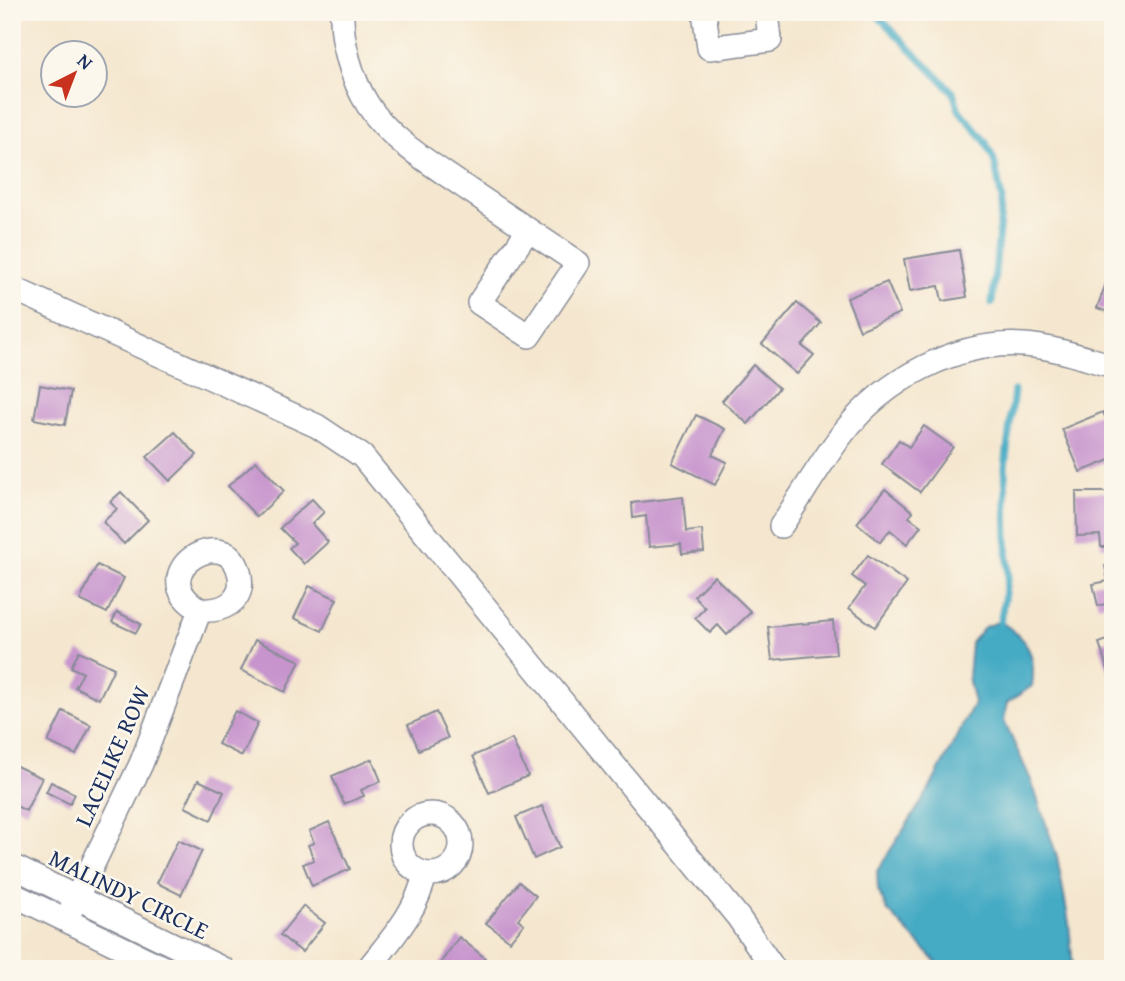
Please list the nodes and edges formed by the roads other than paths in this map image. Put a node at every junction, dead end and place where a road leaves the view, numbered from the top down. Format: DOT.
graph roads {
  1 [pos="342,12"];
  2 [pos="704,12"];
  3 [pos="767,12"];
  4 [pos="528,230"];
  5 [pos="12,288"];
  6 [pos="1113,366"];
  7 [pos="781,526"];
  8 [pos="200,610"];
  9 [pos="12,866"];
  10 [pos="425,874"];
  11 [pos="12,894"];
  12 [pos="77,897"];
  13 [pos="66,920"];
  14 [pos="166,969"];
  15 [pos="223,969"];
  16 [pos="368,969"];
  17 [pos="774,969"];
  1 -- 4 [label="street"];
  2 -- 3 [label="street"];
  4 -- 4 [label="street"];
  5 -- 17 [label="street"];
  6 -- 7 [label="street"];
  8 -- 12 [label="street, LACELIKE ROW"];
  9 -- 12 [label="street, MALINDY CIRCLE"];
  10 -- 16 [label="street"];
  11 -- 13 [label="street, MALINDY CIRCLE"];
  12 -- 13 [label="street, LACELIKE ROW"];
  12 -- 15 [label="street, MALINDY CIRCLE"];
  13 -- 14 [label="street, MALINDY CIRCLE"];
}
